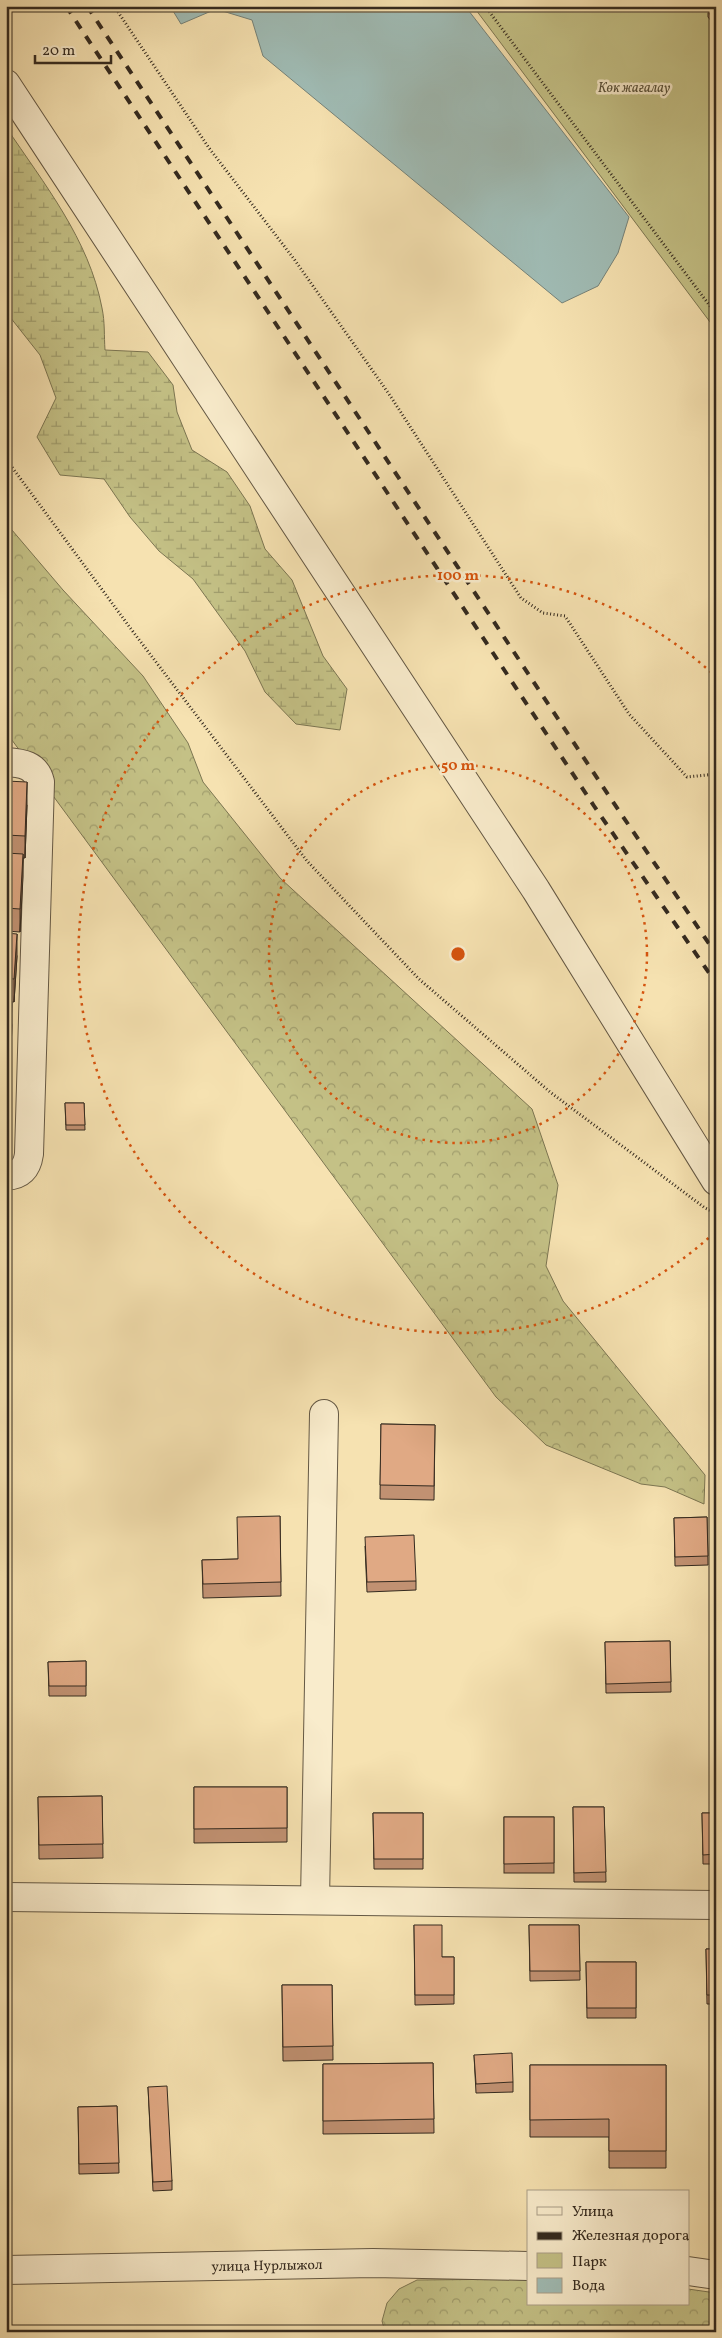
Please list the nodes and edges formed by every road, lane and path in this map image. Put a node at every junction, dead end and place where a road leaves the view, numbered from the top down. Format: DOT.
graph roads {
  1 [pos="114,6"];
  2 [pos="485,6"];
  3 [pos="6,84"];
  4 [pos="716,314"];
  5 [pos="6,459"];
  6 [pos="6,762"];
  7 [pos="716,774"];
  8 [pos="6,1176"];
  9 [pos="716,1181"];
  10 [pos="716,1213"];
  11 [pos="324,1414"];
  12 [pos="6,1897"];
  13 [pos="315,1900"];
  14 [pos="716,1905"];
  15 [pos="527,2266"];
  16 [pos="6,2270"];
  17 [pos="690,2271"];
  18 [pos="716,2275"];
  1 -- 7 [label="path"];
  2 -- 4 [label="path"];
  3 -- 9 [label="street"];
  5 -- 10 [label="path"];
  6 -- 8 [label="street"];
  11 -- 13 [label="street"];
  12 -- 13 [label="street"];
  13 -- 14 [label="street"];
  15 -- 16 [label="street, улица Нурлыжол"];
  17 -- 18 [label="street"];
}
